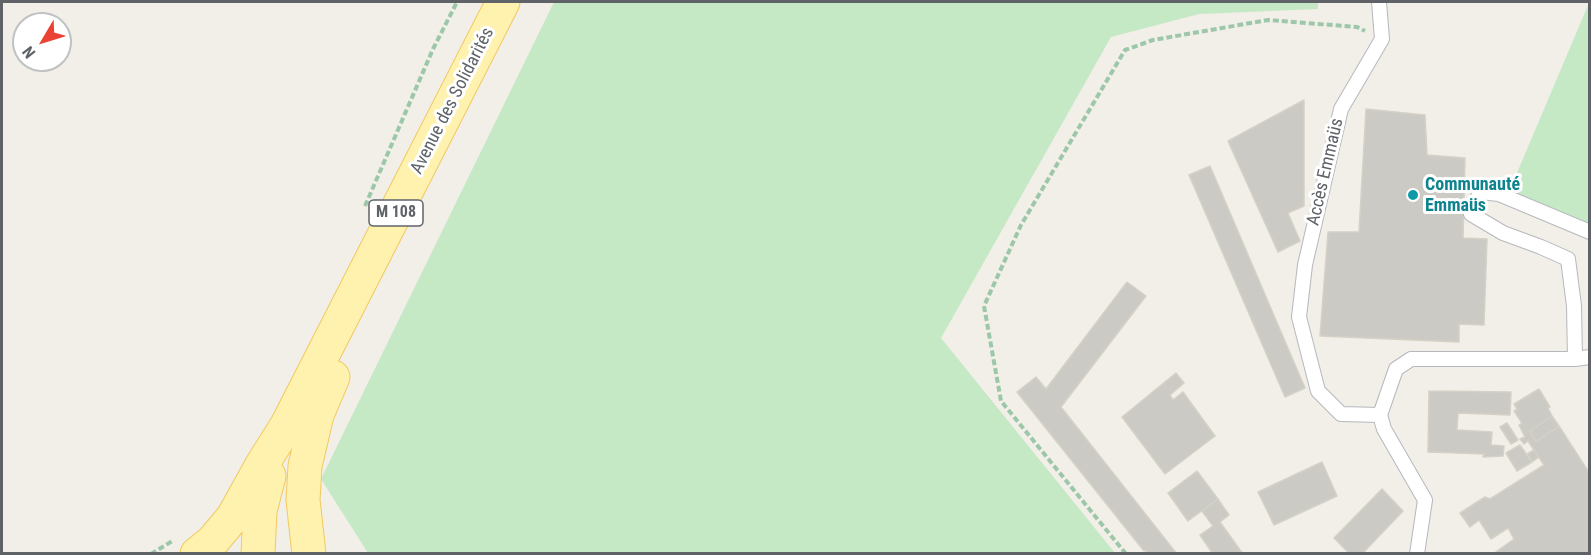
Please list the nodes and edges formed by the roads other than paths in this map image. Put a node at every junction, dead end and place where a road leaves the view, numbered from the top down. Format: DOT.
graph roads {
  1 [pos="503,2"];
  2 [pos="1379,2"];
  3 [pos="423,159"];
  4 [pos="1590,232"];
  5 [pos="1582,358"];
  6 [pos="1380,415"];
  7 [pos="287,425"];
  8 [pos="197,554"];
  9 [pos="258,554"];
  10 [pos="309,554"];
  11 [pos="1417,554"];
  1 -- 3 [label="main road, Avenue des Solidarités / M 108"];
  2 -- 6 [label="lane, Accès Emmaüs"];
  3 -- 7 [label="main road, Avenue des Solidarités / M 108"];
  3 -- 10 [label="main road"];
  4 -- 5 [label="lane"];
  5 -- 6 [label="lane"];
  6 -- 11 [label="lane"];
  7 -- 8 [label="main road, Avenue des Solidarités / M 108"];
  7 -- 9 [label="main road, Avenue des Solidarités / M 108"];
}
